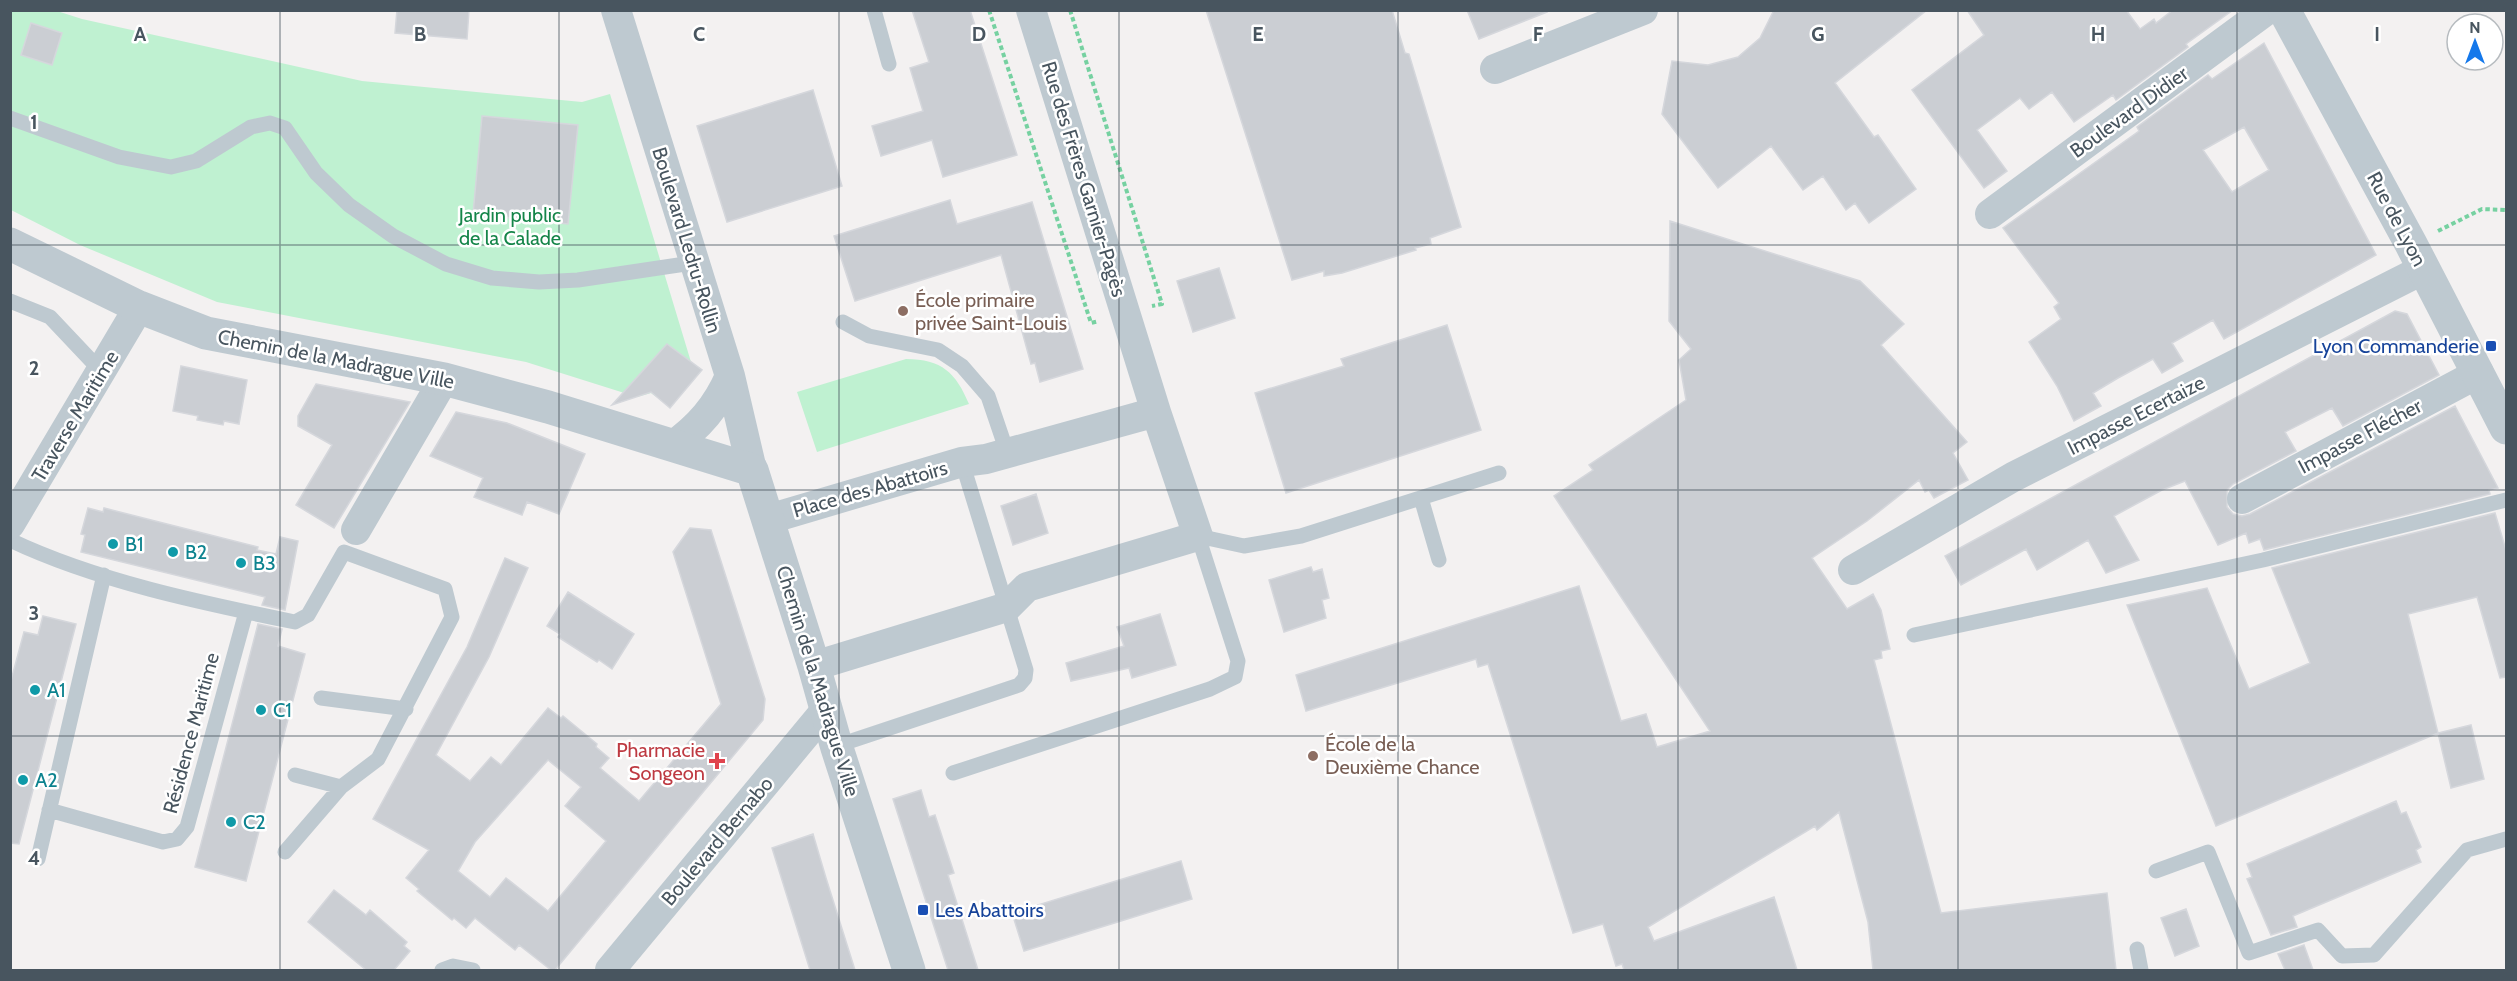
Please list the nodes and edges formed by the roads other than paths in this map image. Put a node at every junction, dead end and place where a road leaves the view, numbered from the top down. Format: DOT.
graph roads {
  1 [pos="616,10"];
  2 [pos="874,10"];
  3 [pos="1031,10"];
  4 [pos="1643,10"];
  5 [pos="2267,10"];
  6 [pos="2284,10"];
  7 [pos="889,64"];
  8 [pos="1495,69"];
  9 [pos="10,117"];
  10 [pos="1990,214"];
  11 [pos="10,244"];
  12 [pos="692,263"];
  13 [pos="2424,269"];
  14 [pos="10,301"];
  15 [pos="139,308"];
  16 [pos="843,322"];
  17 [pos="101,371"];
  18 [pos="2479,373"];
  19 [pos="730,376"];
  20 [pos="444,379"];
  21 [pos="1156,412"];
  22 [pos="2506,428"];
  23 [pos="672,446"];
  24 [pos="1007,452"];
  25 [pos="962,462"];
  26 [pos="752,470"];
  27 [pos="1499,473"];
  28 [pos="1421,498"];
  29 [pos="2242,499"];
  30 [pos="2506,500"];
  31 [pos="769,519"];
  32 [pos="10,524"];
  33 [pos="1198,536"];
  34 [pos="10,540"];
  35 [pos="350,541"];
  36 [pos="1439,560"];
  37 [pos="1853,570"];
  38 [pos="104,575"];
  39 [pos="1007,608"];
  40 [pos="246,612"];
  41 [pos="1914,634"];
  42 [pos="814,666"];
  43 [pos="321,698"];
  44 [pos="406,709"];
  45 [pos="825,711"];
  46 [pos="836,746"];
  47 [pos="953,773"];
  48 [pos="295,776"];
  49 [pos="341,787"];
  50 [pos="50,810"];
  51 [pos="2506,840"];
  52 [pos="285,852"];
  53 [pos="38,859"];
  54 [pos="2156,871"];
  55 [pos="2137,949"];
  56 [pos="442,970"];
  57 [pos="473,970"];
  58 [pos="609,970"];
  59 [pos="909,970"];
  60 [pos="2141,970"];
  1 -- 12 [label="street, Boulevard Ledru-Rollin"];
  2 -- 7 [label="lane"];
  3 -- 21 [label="street, Rue des Frères Garnier-Pagès"];
  4 -- 8 [label="street"];
  5 -- 10 [label="street, Boulevard Didier"];
  6 -- 13 [label="street, Rue de Lyon"];
  9 -- 12 [label="lane"];
  11 -- 15 [label="street, Chemin de la Madrague Ville"];
  12 -- 19 [label="street, Boulevard Ledru-Rollin"];
  13 -- 18 [label="street, Rue de Lyon"];
  13 -- 37 [label="street, Impasse Ecertaize"];
  14 -- 17 [label="lane"];
  15 -- 17 [label="street, Traverse Maritime"];
  15 -- 20 [label="street, Chemin de la Madrague Ville"];
  16 -- 24 [label="lane"];
  17 -- 32 [label="street, Traverse Maritime"];
  18 -- 22 [label="street, Rue de Lyon"];
  18 -- 29 [label="street, Impasse Flécher"];
  19 -- 23 [label="street"];
  19 -- 26 [label="street, Boulevard Ledru-Rollin"];
  20 -- 23 [label="street, Chemin de la Madrague Ville"];
  20 -- 35 [label="street"];
  21 -- 24 [label="street"];
  21 -- 33 [label="street, Rue des Frères Garnier-Pagès"];
  23 -- 26 [label="street, Chemin de la Madrague Ville"];
  24 -- 25 [label="street"];
  25 -- 31 [label="street, Place des Abattoirs"];
  25 -- 39 [label="lane, Place des Abattoirs"];
  26 -- 31 [label="street, Chemin de la Madrague Ville"];
  27 -- 28 [label="lane"];
  28 -- 33 [label="lane"];
  28 -- 36 [label="lane"];
  30 -- 41 [label="lane"];
  31 -- 42 [label="street, Chemin de la Madrague Ville"];
  33 -- 39 [label="street"];
  33 -- 47 [label="lane"];
  34 -- 38 [label="lane"];
  35 -- 40 [label="lane"];
  35 -- 44 [label="lane"];
  38 -- 40 [label="lane"];
  38 -- 50 [label="lane"];
  39 -- 42 [label="street"];
  39 -- 46 [label="lane, Place des Abattoirs"];
  40 -- 50 [label="lane, Résidence Maritime"];
  42 -- 45 [label="street, Chemin de la Madrague Ville"];
  43 -- 44 [label="lane"];
  44 -- 49 [label="lane"];
  45 -- 46 [label="street, Chemin de la Madrague Ville"];
  45 -- 58 [label="street, Boulevard Bernabo"];
  46 -- 59 [label="street, Chemin de la Madrague Ville"];
  48 -- 49 [label="lane"];
  49 -- 52 [label="lane"];
  50 -- 53 [label="lane"];
  51 -- 54 [label="lane"];
  55 -- 60 [label="lane"];
  56 -- 57 [label="lane"];
}
